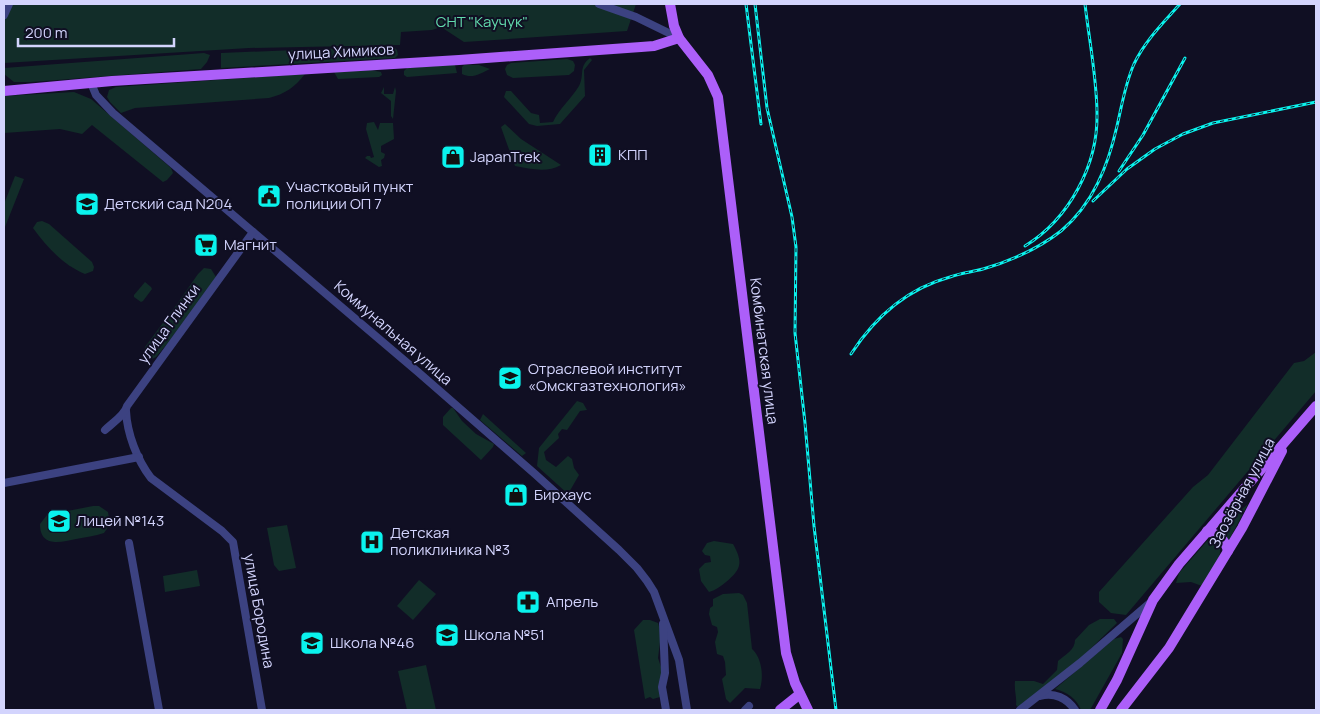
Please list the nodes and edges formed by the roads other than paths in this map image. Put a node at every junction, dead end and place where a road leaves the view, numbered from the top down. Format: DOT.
graph roads {
  1 [pos="9,4"];
  2 [pos="599,4"];
  3 [pos="670,4"];
  4 [pos="4,15"];
  5 [pos="678,38"];
  6 [pos="90,83"];
  7 [pos="4,91"];
  8 [pos="253,232"];
  9 [pos="1316,406"];
  10 [pos="126,411"];
  11 [pos="105,430"];
  12 [pos="1288,438"];
  13 [pos="139,457"];
  14 [pos="4,483"];
  15 [pos="1207,531"];
  16 [pos="129,543"];
  17 [pos="1228,552"];
  18 [pos="1153,600"];
  19 [pos="662,617"];
  20 [pos="800,694"];
  21 [pos="1038,697"];
  22 [pos="159,710"];
  23 [pos="262,710"];
  24 [pos="666,710"];
  25 [pos="687,710"];
  26 [pos="780,710"];
  27 [pos="808,710"];
  28 [pos="1020,710"];
  29 [pos="1075,710"];
  30 [pos="1100,710"];
  31 [pos="1121,710"];
  1 -- 4 [label="street"];
  2 -- 5 [label="street"];
  3 -- 5 [label="main road, Комбинатская улица"];
  5 -- 6 [label="main road, улица Химиков"];
  5 -- 20 [label="main road, Комбинатская улица"];
  6 -- 7 [label="main road, улица Химиков"];
  6 -- 8 [label="street, Коммунальная улица"];
  8 -- 10 [label="street, улица Глинки"];
  8 -- 19 [label="street, Коммунальная улица"];
  9 -- 12 [label="main road"];
  10 -- 11 [label="street, улица Глинки"];
  10 -- 13 [label="street, улица Бородина"];
  12 -- 15 [label="main road, Заозёрная улица"];
  12 -- 17 [label="main road, Заозёрная улица"];
  13 -- 14 [label="street"];
  13 -- 23 [label="street, улица Бородина"];
  15 -- 17 [label="main road"];
  15 -- 18 [label="main road, Заозёрная улица"];
  16 -- 22 [label="street"];
  17 -- 31 [label="main road, Заозёрная улица"];
  18 -- 21 [label="street, Заозёрная улица"];
  18 -- 30 [label="main road, Заозёрная улица"];
  19 -- 24 [label="street, Коммунальная улица"];
  19 -- 25 [label="street, Коммунальная улица"];
  20 -- 26 [label="main road"];
  20 -- 27 [label="main road, Комбинатская улица"];
  21 -- 28 [label="street, Заозёрная улица"];
  21 -- 29 [label="street"];
}
